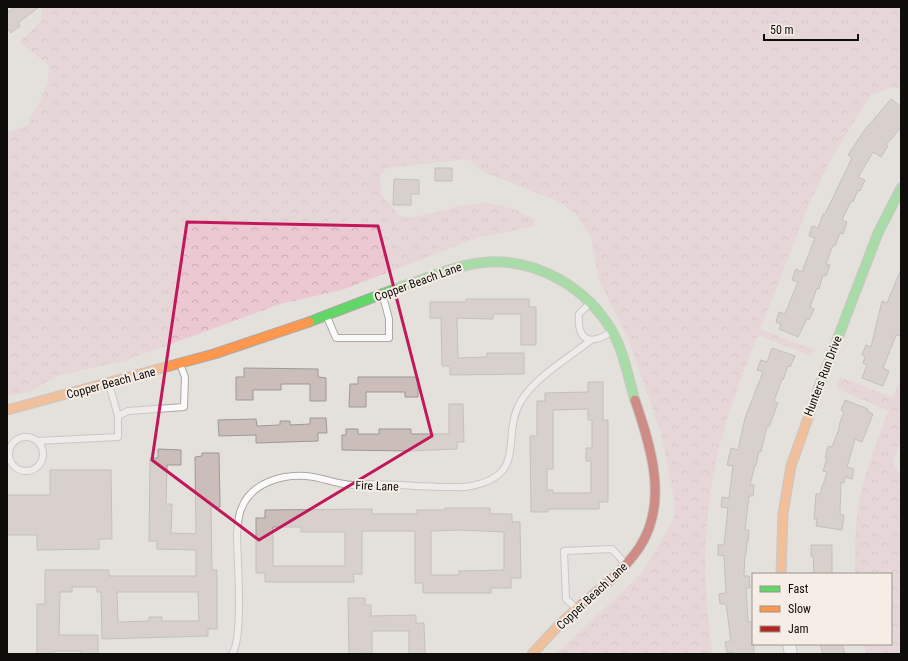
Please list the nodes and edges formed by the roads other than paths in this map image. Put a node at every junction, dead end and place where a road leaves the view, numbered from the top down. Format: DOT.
graph roads {
  1 [pos="901,188"];
  2 [pos="382,295"];
  3 [pos="590,302"];
  4 [pos="327,315"];
  5 [pos="612,332"];
  6 [pos="591,340"];
  7 [pos="180,364"];
  8 [pos="109,384"];
  9 [pos="7,410"];
  10 [pos="118,416"];
  11 [pos="37,441"];
  12 [pos="626,564"];
  13 [pos="781,573"];
  14 [pos="577,609"];
  15 [pos="232,654"];
  16 [pos="532,654"];
  1 -- 13 [label="street, Hunters Run Drive"];
  2 -- 3 [label="street, Copper Beach Lane"];
  2 -- 4 [label="street, Copper Beach Lane"];
  2 -- 4 [label="lane"];
  3 -- 5 [label="street, Copper Beach Lane"];
  3 -- 6 [label="lane"];
  4 -- 7 [label="street, Copper Beach Lane"];
  5 -- 6 [label="lane, Fire Lane"];
  5 -- 12 [label="street, Copper Beach Lane"];
  6 -- 15 [label="lane, Fire Lane"];
  7 -- 8 [label="street, Copper Beach Lane"];
  7 -- 10 [label="lane"];
  8 -- 9 [label="street, Copper Beach Lane"];
  8 -- 10 [label="lane"];
  10 -- 11 [label="lane"];
  11 -- 11 [label="lane"];
  12 -- 14 [label="street, Copper Beach Lane"];
  12 -- 14 [label="lane"];
  14 -- 16 [label="street, Copper Beach Lane"];
}
